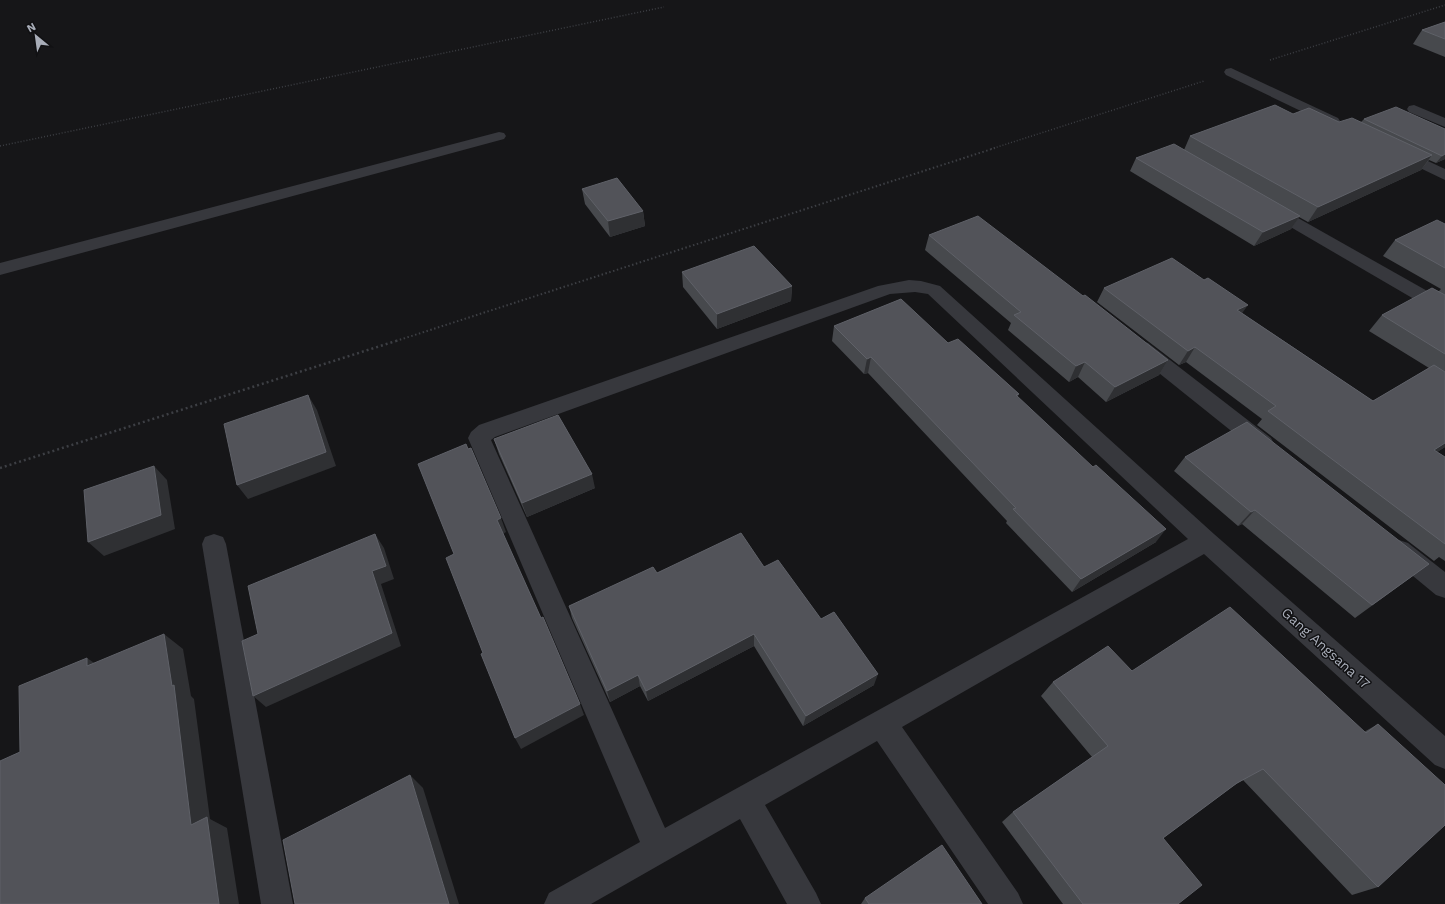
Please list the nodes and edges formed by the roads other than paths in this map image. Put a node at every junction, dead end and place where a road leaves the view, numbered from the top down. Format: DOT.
graph roads {
  1 [pos="1231,72"];
  2 [pos="1414,109"];
  3 [pos="1445,123"];
  4 [pos="1345,127"];
  5 [pos="499,136"];
  6 [pos="1388,147"];
  7 [pos="1445,175"];
  8 [pos="1254,200"];
  9 [pos="0,269"];
  10 [pos="1445,309"];
  11 [pos="1126,336"];
  12 [pos="1276,454"];
  13 [pos="1382,538"];
  14 [pos="1206,541"];
  15 [pos="214,544"];
  16 [pos="1445,587"];
  17 [pos="882,723"];
  18 [pos="1445,755"];
  19 [pos="746,800"];
  20 [pos="659,849"];
  21 [pos="277,904"];
  22 [pos="560,904"];
  23 [pos="805,904"];
  24 [pos="1007,904"];
  1 -- 4 [label="street"];
  2 -- 3 [label="street"];
  5 -- 9 [label="street"];
  6 -- 7 [label="street"];
  8 -- 10 [label="street"];
  11 -- 12 [label="street"];
  13 -- 16 [label="street"];
  14 -- 17 [label="street"];
  14 -- 18 [label="street, Gang Angsana 17"];
  14 -- 20 [label="street, Gang Angsana 17"];
  15 -- 21 [label="street"];
  17 -- 19 [label="street"];
  17 -- 24 [label="street"];
  19 -- 20 [label="street"];
  19 -- 23 [label="street"];
  20 -- 22 [label="street"];
}
